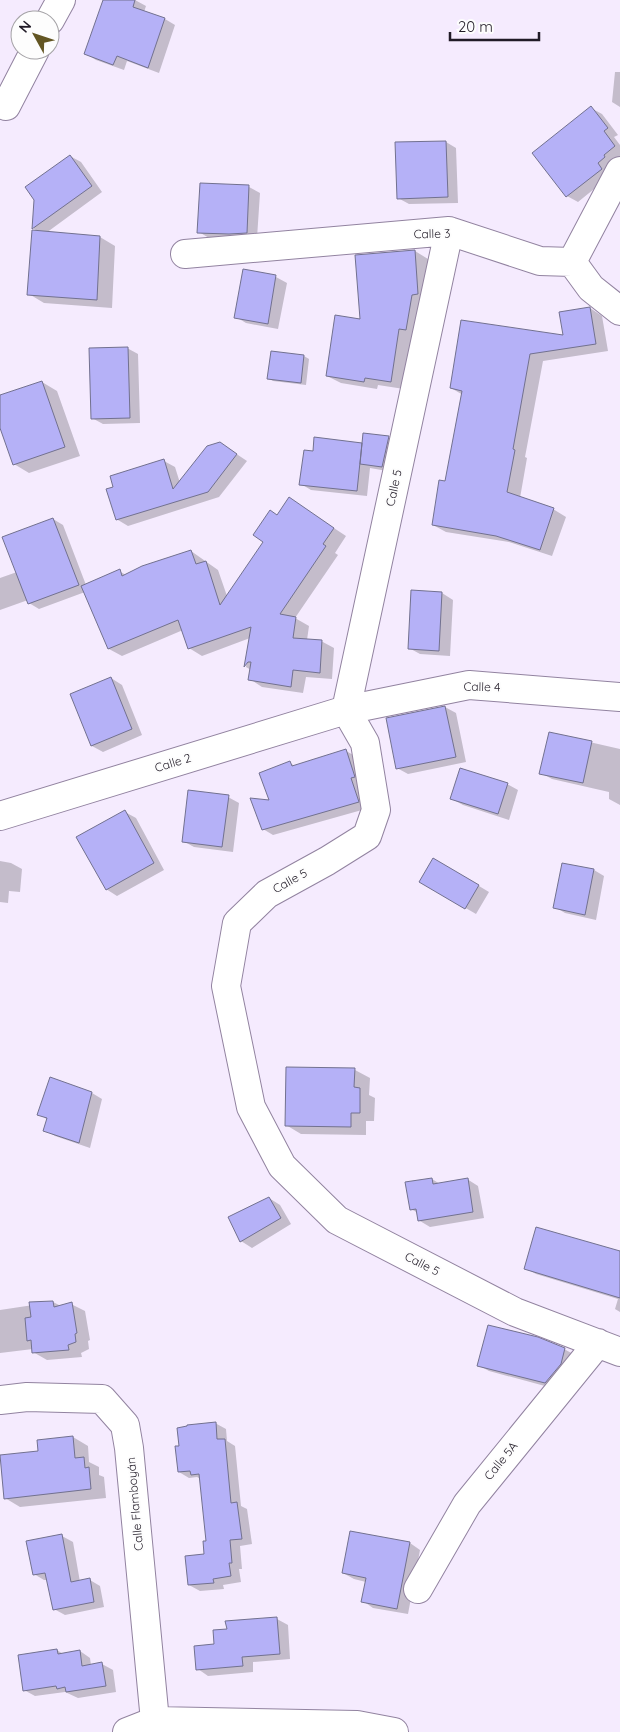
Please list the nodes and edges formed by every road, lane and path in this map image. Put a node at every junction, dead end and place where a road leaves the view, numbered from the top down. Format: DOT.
graph roads {
  1 [pos="30,60"];
  2 [pos="6,106"];
  3 [pos="620,171"];
  4 [pos="449,231"];
  5 [pos="185,254"];
  6 [pos="572,262"];
  7 [pos="620,311"];
  8 [pos="620,697"];
  9 [pos="346,710"];
  10 [pos="0,816"];
  11 [pos="609,1348"];
  12 [pos="0,1400"];
  13 [pos="418,1589"];
  14 [pos="154,1721"];
  15 [pos="127,1732"];
  16 [pos="394,1732"];
  1 -- 2 [label="street"];
  3 -- 6 [label="street"];
  4 -- 5 [label="street, Calle 3"];
  4 -- 6 [label="street, Calle 3"];
  4 -- 9 [label="street, Calle 5"];
  6 -- 7 [label="street"];
  8 -- 9 [label="street, Calle 4"];
  9 -- 10 [label="street, Calle 2"];
  9 -- 11 [label="street, Calle 5"];
  11 -- 13 [label="street, Calle 5A"];
  12 -- 14 [label="street, Calle Flamboyán"];
  14 -- 15 [label="street"];
  14 -- 16 [label="street"];
}
